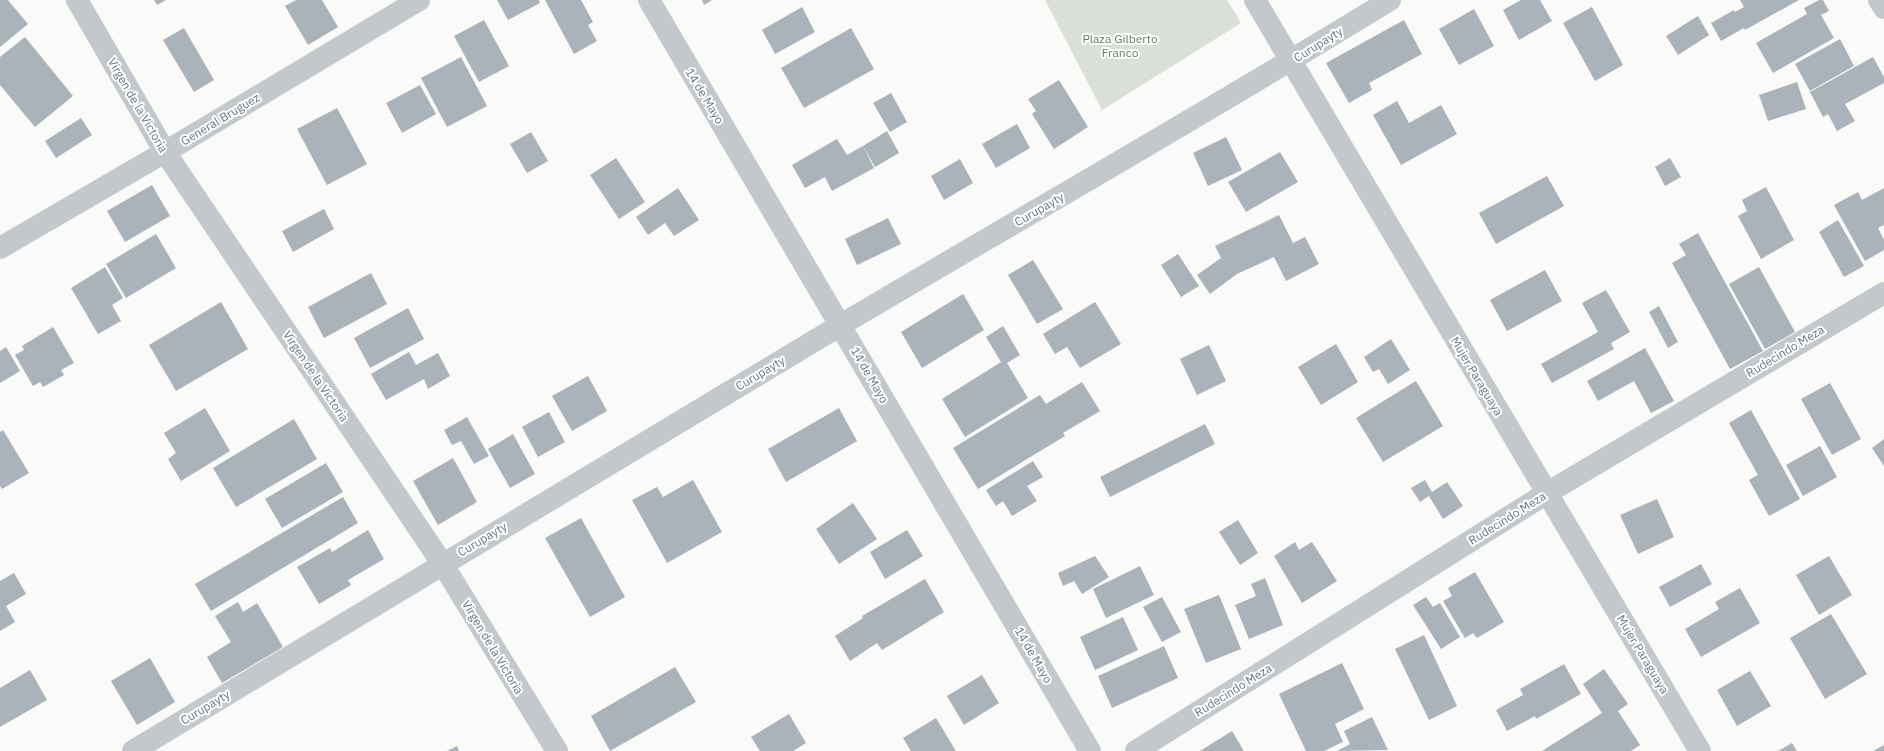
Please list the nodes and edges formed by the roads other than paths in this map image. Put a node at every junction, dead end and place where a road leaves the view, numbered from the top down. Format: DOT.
graph roads {
  1 [pos="77,0"];
  2 [pos="419,0"];
  3 [pos="648,0"];
  4 [pos="1255,0"];
  5 [pos="1390,0"];
  6 [pos="1879,0"];
  7 [pos="1884,8"];
  8 [pos="1291,61"];
  9 [pos="165,152"];
  10 [pos="0,248"];
  11 [pos="1884,293"];
  12 [pos="840,325"];
  13 [pos="1547,493"];
  14 [pos="442,563"];
  15 [pos="133,751"];
  16 [pos="557,751"];
  17 [pos="1090,751"];
  18 [pos="1136,751"];
  19 [pos="1700,751"];
  1 -- 9 [label="street, Virgen de la Victoria"];
  2 -- 9 [label="street, General Bruguez"];
  3 -- 12 [label="street, 14 de Mayo"];
  4 -- 8 [label="street, Mujer Paraguaya"];
  5 -- 8 [label="street, Curupayty"];
  6 -- 7 [label="street"];
  8 -- 12 [label="street, Curupayty"];
  8 -- 13 [label="street, Mujer Paraguaya"];
  9 -- 10 [label="street, General Bruguez"];
  9 -- 14 [label="street, Virgen de la Victoria"];
  11 -- 13 [label="street, Rudecindo Meza"];
  12 -- 14 [label="street, Curupayty"];
  12 -- 17 [label="street, 14 de Mayo"];
  13 -- 18 [label="street, Rudecindo Meza"];
  13 -- 19 [label="street, Mujer Paraguaya"];
  14 -- 15 [label="street, Curupayty"];
  14 -- 16 [label="street, Virgen de la Victoria"];
}
